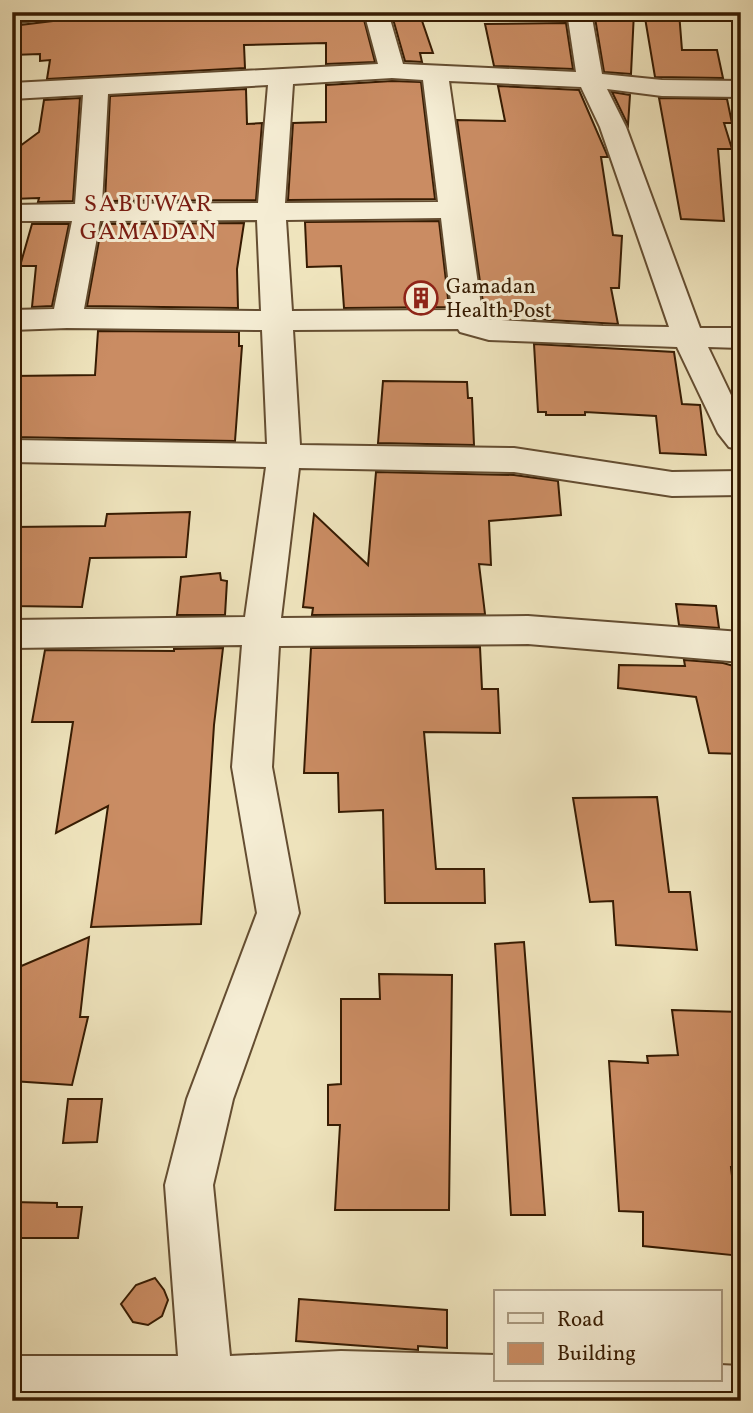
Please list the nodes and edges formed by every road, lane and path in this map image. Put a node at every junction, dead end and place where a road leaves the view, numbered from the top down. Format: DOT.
graph roads {
  1 [pos="52,12"];
  2 [pos="376,12"];
  3 [pos="579,12"];
  4 [pos="12,16"];
  5 [pos="392,71"];
  6 [pos="435,72"];
  7 [pos="281,76"];
  8 [pos="590,80"];
  9 [pos="96,87"];
  10 [pos="741,89"];
  11 [pos="12,91"];
  12 [pos="271,210"];
  13 [pos="452,210"];
  14 [pos="88,211"];
  15 [pos="12,213"];
  16 [pos="67,318"];
  17 [pos="468,319"];
  18 [pos="12,320"];
  19 [pos="277,321"];
  20 [pos="688,337"];
  21 [pos="741,338"];
  22 [pos="741,439"];
  23 [pos="741,447"];
  24 [pos="12,451"];
  25 [pos="284,456"];
  26 [pos="741,475"];
  27 [pos="741,483"];
  28 [pos="261,632"];
  29 [pos="12,634"];
  30 [pos="741,647"];
  31 [pos="494,1381"];
  32 [pos="12,1382"];
  33 [pos="515,1382"];
  34 [pos="208,1392"];
  35 [pos="741,1393"];
  1 -- 4 [label="street"];
  2 -- 5 [label="street"];
  3 -- 8 [label="street"];
  5 -- 6 [label="street"];
  5 -- 7 [label="street"];
  6 -- 8 [label="street"];
  6 -- 13 [label="street"];
  7 -- 9 [label="street"];
  7 -- 12 [label="street"];
  8 -- 10 [label="street"];
  8 -- 20 [label="street"];
  9 -- 11 [label="street"];
  9 -- 14 [label="street"];
  12 -- 13 [label="street"];
  12 -- 14 [label="street"];
  12 -- 19 [label="street"];
  13 -- 17 [label="street"];
  14 -- 15 [label="street"];
  14 -- 16 [label="street"];
  16 -- 18 [label="street"];
  16 -- 19 [label="street"];
  17 -- 19 [label="street"];
  17 -- 20 [label="street"];
  19 -- 25 [label="street"];
  20 -- 21 [label="street"];
  20 -- 22 [label="street"];
  23 -- 26 [label="street"];
  24 -- 25 [label="street"];
  25 -- 27 [label="street"];
  25 -- 28 [label="street"];
  28 -- 29 [label="street"];
  28 -- 30 [label="street"];
  28 -- 34 [label="street"];
  31 -- 34 [label="street"];
  32 -- 34 [label="street"];
  33 -- 35 [label="street"];
}
